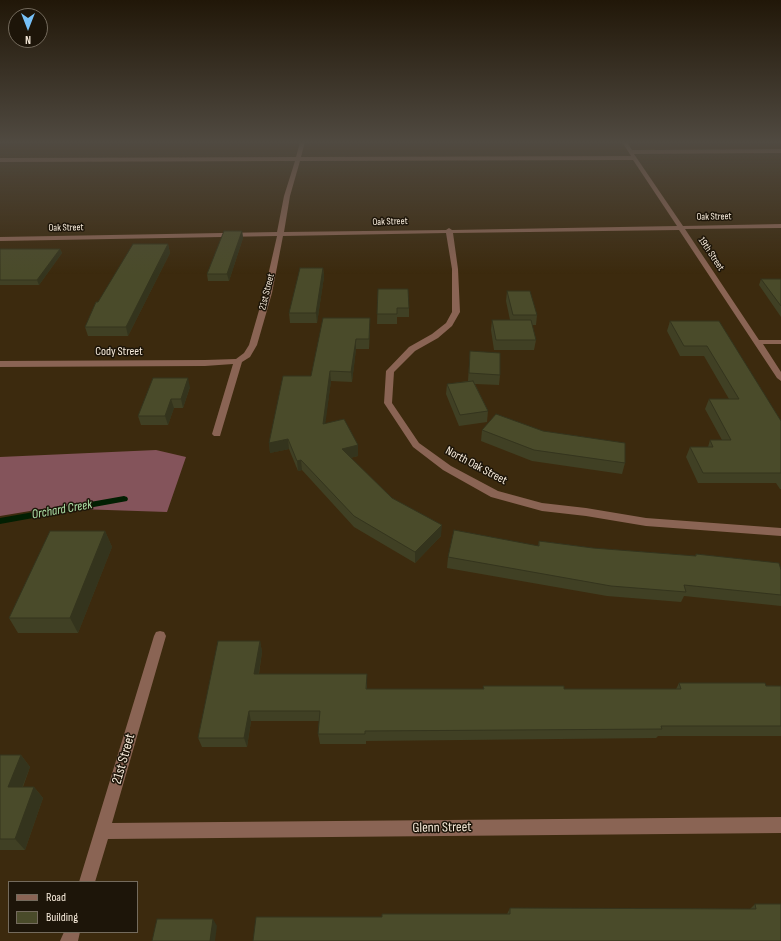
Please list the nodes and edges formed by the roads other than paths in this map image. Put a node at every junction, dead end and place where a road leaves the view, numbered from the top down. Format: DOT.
graph roads {
  1 [pos="290,186"];
  2 [pos="654,186"];
  3 [pos="781,226"];
  4 [pos="681,227"];
  5 [pos="450,230"];
  6 [pos="280,236"];
  7 [pos="0,238"];
  8 [pos="757,342"];
  9 [pos="781,342"];
  10 [pos="238,360"];
  11 [pos="0,364"];
  12 [pos="781,378"];
  13 [pos="217,434"];
  14 [pos="781,532"];
  15 [pos="160,636"];
  16 [pos="781,825"];
  17 [pos="103,831"];
  18 [pos="87,881"];
  1 -- 6 [label="street, 21st Street"];
  2 -- 4 [label="street, 19th Street"];
  3 -- 4 [label="street, Oak Street"];
  4 -- 5 [label="street, Oak Street"];
  4 -- 8 [label="street, 19th Street"];
  5 -- 6 [label="street, Oak Street"];
  5 -- 14 [label="street, North Oak Street"];
  6 -- 7 [label="street, Oak Street"];
  6 -- 10 [label="street, 21st Street"];
  8 -- 9 [label="street"];
  8 -- 12 [label="street, 19th Street"];
  10 -- 11 [label="street, Cody Street"];
  10 -- 13 [label="street"];
  15 -- 17 [label="street, 21st Street"];
  16 -- 17 [label="street, Glenn Street"];
  17 -- 18 [label="street, 21st Street"];
}
